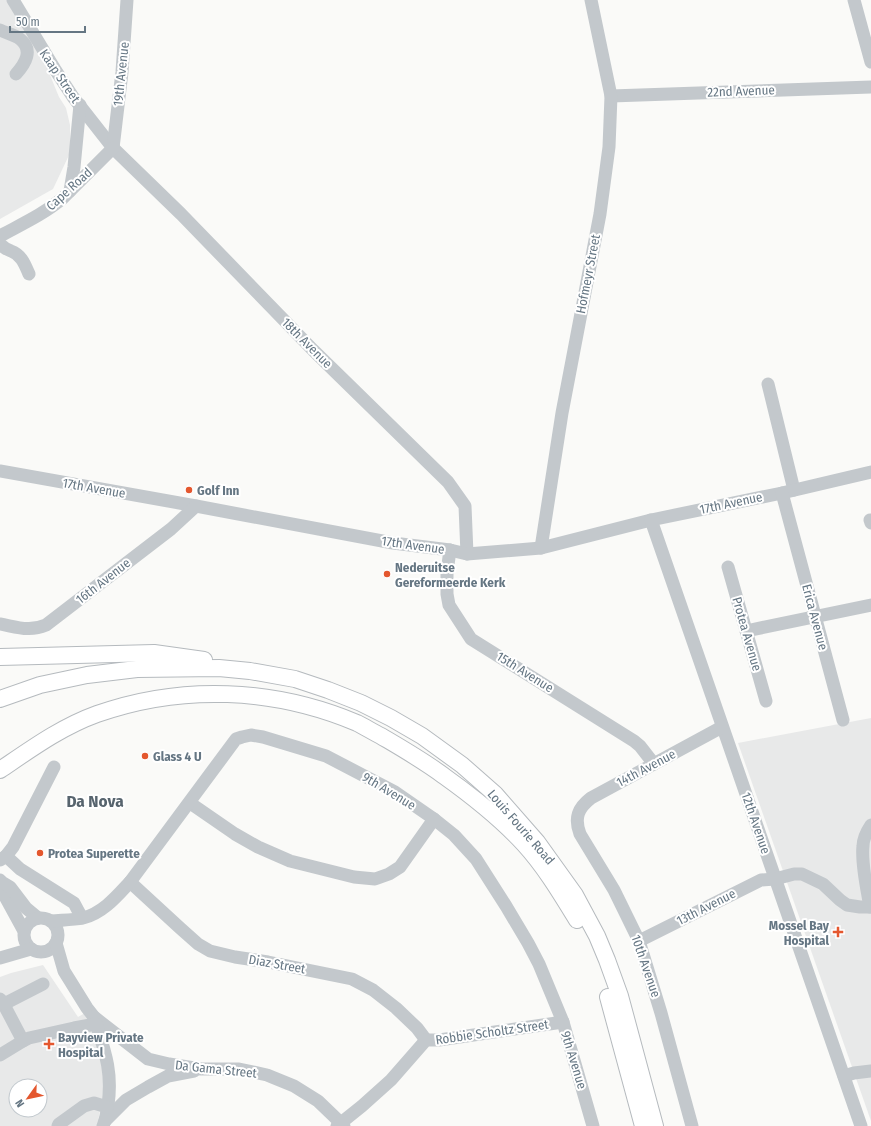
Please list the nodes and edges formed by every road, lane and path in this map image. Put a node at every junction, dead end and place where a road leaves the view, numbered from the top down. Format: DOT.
graph roads {
  1 [pos="13,0"];
  2 [pos="127,0"];
  3 [pos="591,0"];
  4 [pos="854,0"];
  5 [pos="0,30"];
  6 [pos="871,62"];
  7 [pos="16,74"];
  8 [pos="871,87"];
  9 [pos="611,96"];
  10 [pos="80,105"];
  11 [pos="112,148"];
  12 [pos="70,191"];
  13 [pos="0,236"];
  14 [pos="0,244"];
  15 [pos="29,274"];
  16 [pos="768,384"];
  17 [pos="0,471"];
  18 [pos="871,472"];
  19 [pos="788,492"];
  20 [pos="196,506"];
  21 [pos="650,520"];
  22 [pos="541,548"];
  23 [pos="450,550"];
  24 [pos="467,554"];
  25 [pos="728,567"];
  26 [pos="871,605"];
  27 [pos="815,616"];
  28 [pos="0,624"];
  29 [pos="746,631"];
  30 [pos="0,657"];
  31 [pos="191,668"];
  32 [pos="295,679"];
  33 [pos="0,699"];
  34 [pos="766,701"];
  35 [pos="843,720"];
  36 [pos="722,727"];
  37 [pos="654,764"];
  38 [pos="54,767"];
  39 [pos="0,770"];
  40 [pos="190,802"];
  41 [pos="577,817"];
  42 [pos="434,819"];
  43 [pos="871,825"];
  44 [pos="3,858"];
  45 [pos="0,880"];
  46 [pos="775,880"];
  47 [pos="130,882"];
  48 [pos="871,907"];
  49 [pos="38,918"];
  50 [pos="82,918"];
  51 [pos="578,920"];
  52 [pos="52,922"];
  53 [pos="24,933"];
  54 [pos="57,939"];
  55 [pos="639,941"];
  56 [pos="36,950"];
  57 [pos="0,954"];
  58 [pos="0,958"];
  59 [pos="64,971"];
  60 [pos="43,984"];
  61 [pos="2,1001"];
  62 [pos="95,1020"];
  63 [pos="563,1022"];
  64 [pos="426,1040"];
  65 [pos="23,1041"];
  66 [pos="0,1054"];
  67 [pos="201,1069"];
  68 [pos="871,1071"];
  69 [pos="844,1076"];
  70 [pos="107,1107"];
  71 [pos="104,1124"];
  72 [pos="341,1125"];
  73 [pos="58,1126"];
  74 [pos="593,1126"];
  75 [pos="643,1126"];
  76 [pos="655,1126"];
  77 [pos="692,1126"];
  78 [pos="861,1126"];
  1 -- 10 [label="street, Kaap Street"];
  2 -- 11 [label="street, 19th Avenue"];
  3 -- 9 [label="street, Hofmeyr Street"];
  4 -- 6 [label="street"];
  5 -- 7 [label="street"];
  8 -- 9 [label="street, 22nd Avenue"];
  9 -- 22 [label="street, Hofmeyr Street"];
  10 -- 11 [label="street, Kaap Street"];
  10 -- 12 [label="street"];
  11 -- 12 [label="street, Cape Road"];
  11 -- 24 [label="street, 18th Avenue"];
  12 -- 13 [label="street, Cape Road"];
  14 -- 15 [label="street"];
  16 -- 19 [label="street, Erica Avenue"];
  17 -- 20 [label="street, 17th Avenue"];
  18 -- 19 [label="street, 17th Avenue"];
  19 -- 21 [label="street, 17th Avenue"];
  19 -- 27 [label="street, Erica Avenue"];
  20 -- 23 [label="street, 17th Avenue"];
  20 -- 28 [label="street, 16th Avenue"];
  21 -- 22 [label="street, 17th Avenue"];
  21 -- 36 [label="street, 12th Avenue"];
  22 -- 24 [label="street, 17th Avenue"];
  23 -- 24 [label="street, 17th Avenue"];
  23 -- 37 [label="street, 15th Avenue"];
  25 -- 29 [label="street, Protea Avenue"];
  26 -- 27 [label="street"];
  27 -- 29 [label="street"];
  27 -- 35 [label="street, Erica Avenue"];
  29 -- 34 [label="street, Protea Avenue"];
  30 -- 32 [label="main road"];
  31 -- 32 [label="main road, Louis Fourie Road"];
  31 -- 33 [label="main road, Louis Fourie Road"];
  31 -- 51 [label="main road, Louis Fourie Road"];
  32 -- 76 [label="main road, Louis Fourie Road"];
  36 -- 37 [label="street, 14th Avenue"];
  36 -- 46 [label="street, 12th Avenue"];
  37 -- 41 [label="street, 14th Avenue"];
  38 -- 44 [label="street"];
  39 -- 51 [label="main road"];
  40 -- 42 [label="street"];
  40 -- 42 [label="street, 9th Avenue"];
  40 -- 47 [label="street, 9th Avenue"];
  41 -- 55 [label="street, 10th Avenue"];
  42 -- 63 [label="street, 9th Avenue"];
  43 -- 48 [label="street"];
  44 -- 50 [label="street"];
  45 -- 49 [label="street"];
  45 -- 53 [label="street"];
  46 -- 48 [label="street, 13th Avenue"];
  46 -- 55 [label="street, 13th Avenue"];
  46 -- 69 [label="street, 12th Avenue"];
  47 -- 50 [label="street, 9th Avenue"];
  47 -- 64 [label="street, Diaz Street"];
  49 -- 52 [label="street"];
  49 -- 53 [label="street"];
  50 -- 52 [label="street, 9th Avenue"];
  50 -- 54 [label="street, 9th Avenue"];
  51 -- 75 [label="main road, Louis Fourie Road"];
  52 -- 54 [label="street"];
  53 -- 56 [label="street"];
  53 -- 57 [label="street"];
  54 -- 56 [label="street"];
  54 -- 59 [label="street, Da Gama Street"];
  55 -- 77 [label="street, 10th Avenue"];
  56 -- 58 [label="street"];
  56 -- 59 [label="street, Da Gama Street"];
  59 -- 62 [label="street, Da Gama Street"];
  60 -- 61 [label="street"];
  61 -- 65 [label="street"];
  62 -- 65 [label="street"];
  62 -- 67 [label="street, Da Gama Street"];
  62 -- 70 [label="street"];
  63 -- 64 [label="street, Robbie Scholtz Street"];
  63 -- 74 [label="street, 9th Avenue"];
  64 -- 72 [label="street, Robbie Scholtz Street"];
  65 -- 66 [label="street"];
  67 -- 71 [label="street"];
  67 -- 72 [label="street, Da Gama Street"];
  68 -- 69 [label="street"];
  69 -- 78 [label="street, 12th Avenue"];
  70 -- 71 [label="street"];
  70 -- 73 [label="street"];
}
